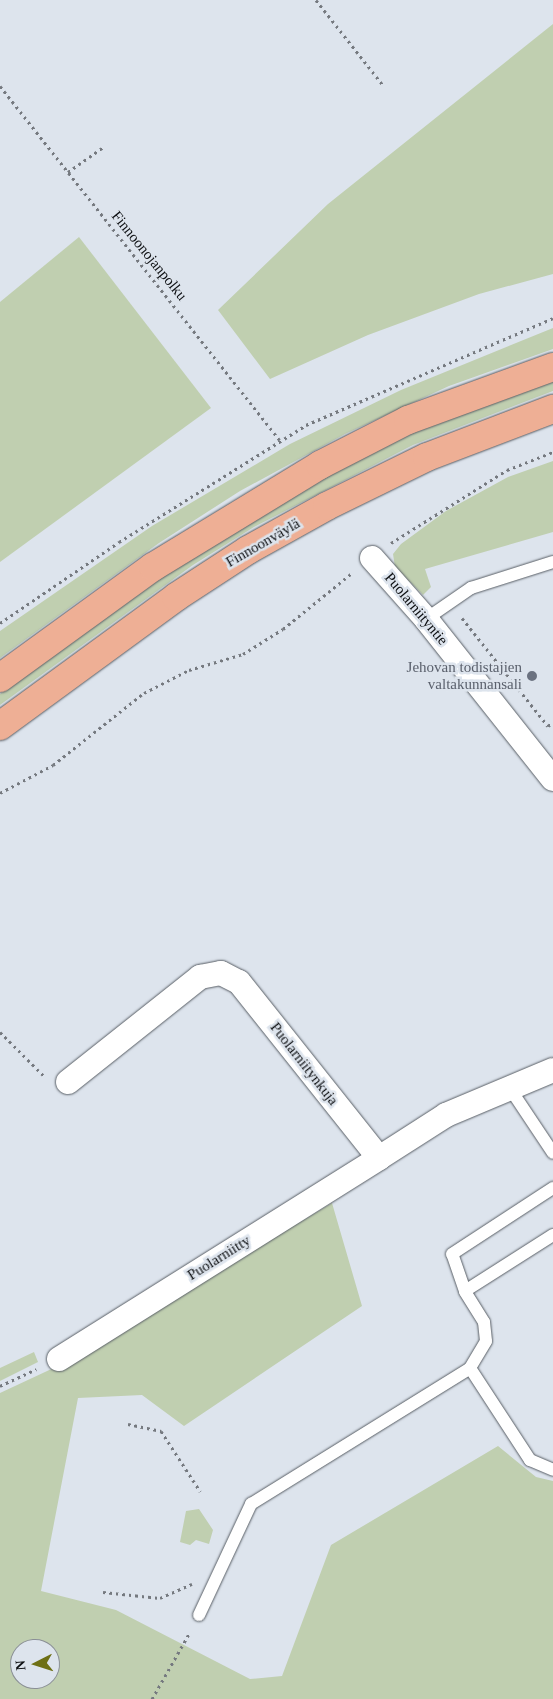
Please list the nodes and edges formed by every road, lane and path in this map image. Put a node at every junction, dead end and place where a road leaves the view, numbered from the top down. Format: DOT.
graph roads {
  1 [pos="316,0"];
  2 [pos="383,85"];
  3 [pos="0,86"];
  4 [pos="102,148"];
  5 [pos="68,172"];
  6 [pos="553,318"];
  7 [pos="553,368"];
  8 [pos="553,409"];
  9 [pos="280,440"];
  10 [pos="553,452"];
  11 [pos="372,558"];
  12 [pos="553,562"];
  13 [pos="449,601"];
  14 [pos="426,619"];
  15 [pos="0,623"];
  16 [pos="0,678"];
  17 [pos="553,722"];
  18 [pos="0,726"];
  19 [pos="553,778"];
  20 [pos="0,793"];
  21 [pos="0,1032"];
  22 [pos="553,1070"];
  23 [pos="68,1082"];
  24 [pos="509,1087"];
  25 [pos="553,1152"];
  26 [pos="379,1158"];
  27 [pos="553,1188"];
  28 [pos="553,1235"];
  29 [pos="465,1291"];
  30 [pos="59,1359"];
  31 [pos="470,1368"];
  32 [pos="0,1386"];
  33 [pos="128,1424"];
  34 [pos="553,1470"];
  35 [pos="200,1491"];
  36 [pos="220,1570"];
  37 [pos="103,1592"];
  38 [pos="200,1616"];
  39 [pos="152,1699"];
  1 -- 2 [label="path"];
  3 -- 5 [label="path, Finnoonojanpolku"];
  4 -- 5 [label="path"];
  5 -- 9 [label="path, Finnoonojanpolku"];
  6 -- 9 [label="path"];
  7 -- 16 [label="main road"];
  8 -- 18 [label="main road, Finnoonväylä"];
  9 -- 15 [label="path"];
  10 -- 11 [label="path"];
  11 -- 14 [label="street, Puolarniityntie"];
  11 -- 20 [label="path"];
  12 -- 13 [label="lane"];
  13 -- 14 [label="lane"];
  13 -- 17 [label="path"];
  14 -- 19 [label="street, Puolarniityntie"];
  21 -- 23 [label="path"];
  22 -- 24 [label="street"];
  23 -- 26 [label="street, Puolarniitynkuja"];
  24 -- 25 [label="lane"];
  24 -- 26 [label="street"];
  26 -- 30 [label="street, Puolarniitty"];
  27 -- 29 [label="lane"];
  28 -- 29 [label="lane"];
  29 -- 31 [label="lane"];
  30 -- 32 [label="path"];
  31 -- 34 [label="lane"];
  31 -- 36 [label="lane"];
  33 -- 35 [label="path"];
  36 -- 37 [label="path"];
  36 -- 38 [label="lane"];
  38 -- 39 [label="path"];
}
